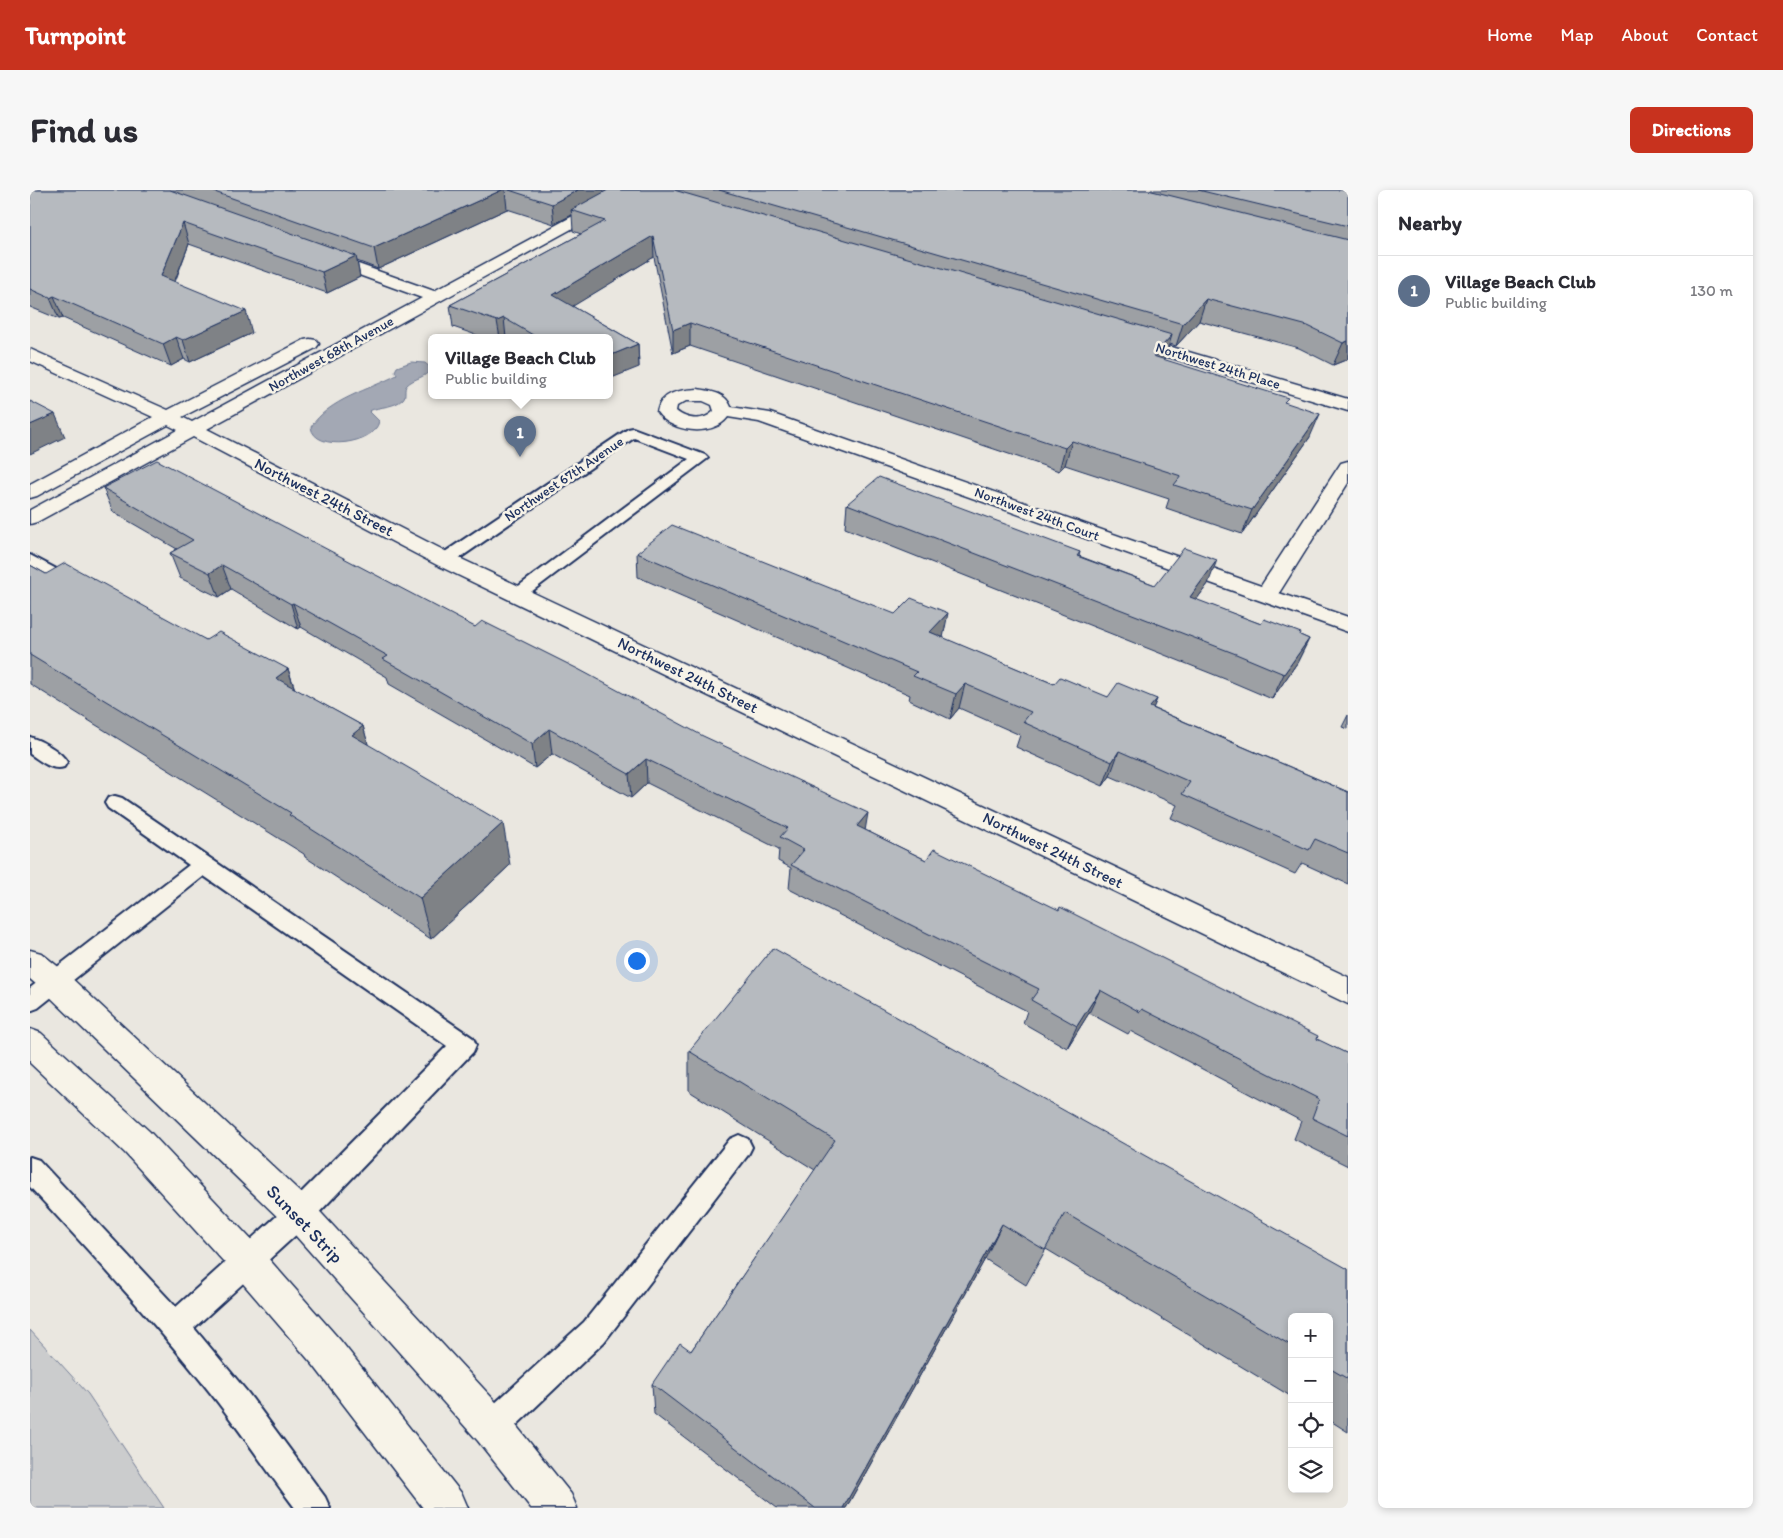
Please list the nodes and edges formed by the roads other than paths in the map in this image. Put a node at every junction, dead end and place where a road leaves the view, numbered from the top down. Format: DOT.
graph roads {
  1 [pos="631,190"];
  2 [pos="650,196"];
  3 [pos="314,253"];
  4 [pos="434,289"];
  5 [pos="416,290"];
  6 [pos="354,322"];
  7 [pos="327,336"];
  8 [pos="1119,336"];
  9 [pos="30,354"];
  10 [pos="1348,405"];
  11 [pos="723,411"];
  12 [pos="168,418"];
  13 [pos="191,430"];
  14 [pos="1348,467"];
  15 [pos="30,492"];
  16 [pos="30,518"];
  17 [pos="30,560"];
  18 [pos="445,560"];
  19 [pos="90,594"];
  20 [pos="517,594"];
  21 [pos="1266,596"];
  22 [pos="1348,625"];
  23 [pos="30,744"];
  24 [pos="57,762"];
  25 [pos="115,803"];
  26 [pos="204,865"];
  27 [pos="30,962"];
  28 [pos="55,982"];
  29 [pos="1348,991"];
  30 [pos="30,1001"];
  31 [pos="30,1043"];
  32 [pos="739,1146"];
  33 [pos="30,1169"];
  34 [pos="298,1214"];
  35 [pos="247,1261"];
  36 [pos="175,1327"];
  37 [pos="492,1427"];
  38 [pos="314,1508"];
  39 [pos="448,1508"];
  40 [pos="557,1508"];
  1 -- 2 [label="street"];
  1 -- 4 [label="street, Northwest 68th Avenue"];
  3 -- 5 [label="street"];
  4 -- 5 [label="street"];
  4 -- 13 [label="street, Northwest 68th Avenue"];
  5 -- 6 [label="street, Northwest 68th Avenue"];
  7 -- 12 [label="street, Northwest 68th Avenue"];
  8 -- 10 [label="street, Northwest 24th Place"];
  9 -- 12 [label="street, Northwest 24th Street"];
  11 -- 21 [label="street, Northwest 24th Court"];
  12 -- 13 [label="street, Northwest 24th Street"];
  12 -- 15 [label="street, Northwest 68th Avenue"];
  13 -- 16 [label="street, Northwest 68th Avenue"];
  13 -- 18 [label="street, Northwest 24th Street"];
  14 -- 21 [label="street"];
  17 -- 19 [label="lane"];
  18 -- 20 [label="street, Northwest 24th Street"];
  18 -- 20 [label="lane, Northwest 67th Avenue"];
  20 -- 29 [label="street, Northwest 24th Street"];
  21 -- 22 [label="street, Northwest 24th Court"];
  23 -- 24 [label="lane"];
  25 -- 26 [label="lane"];
  26 -- 28 [label="lane"];
  26 -- 34 [label="lane"];
  27 -- 28 [label="street, Sunset Strip"];
  28 -- 30 [label="lane"];
  28 -- 34 [label="street, Sunset Strip"];
  31 -- 35 [label="street"];
  32 -- 37 [label="lane"];
  33 -- 36 [label="lane"];
  34 -- 35 [label="lane"];
  34 -- 37 [label="street, Sunset Strip"];
  35 -- 36 [label="lane"];
  35 -- 39 [label="street"];
  36 -- 38 [label="lane"];
  37 -- 40 [label="street, Sunset Strip"];
}
